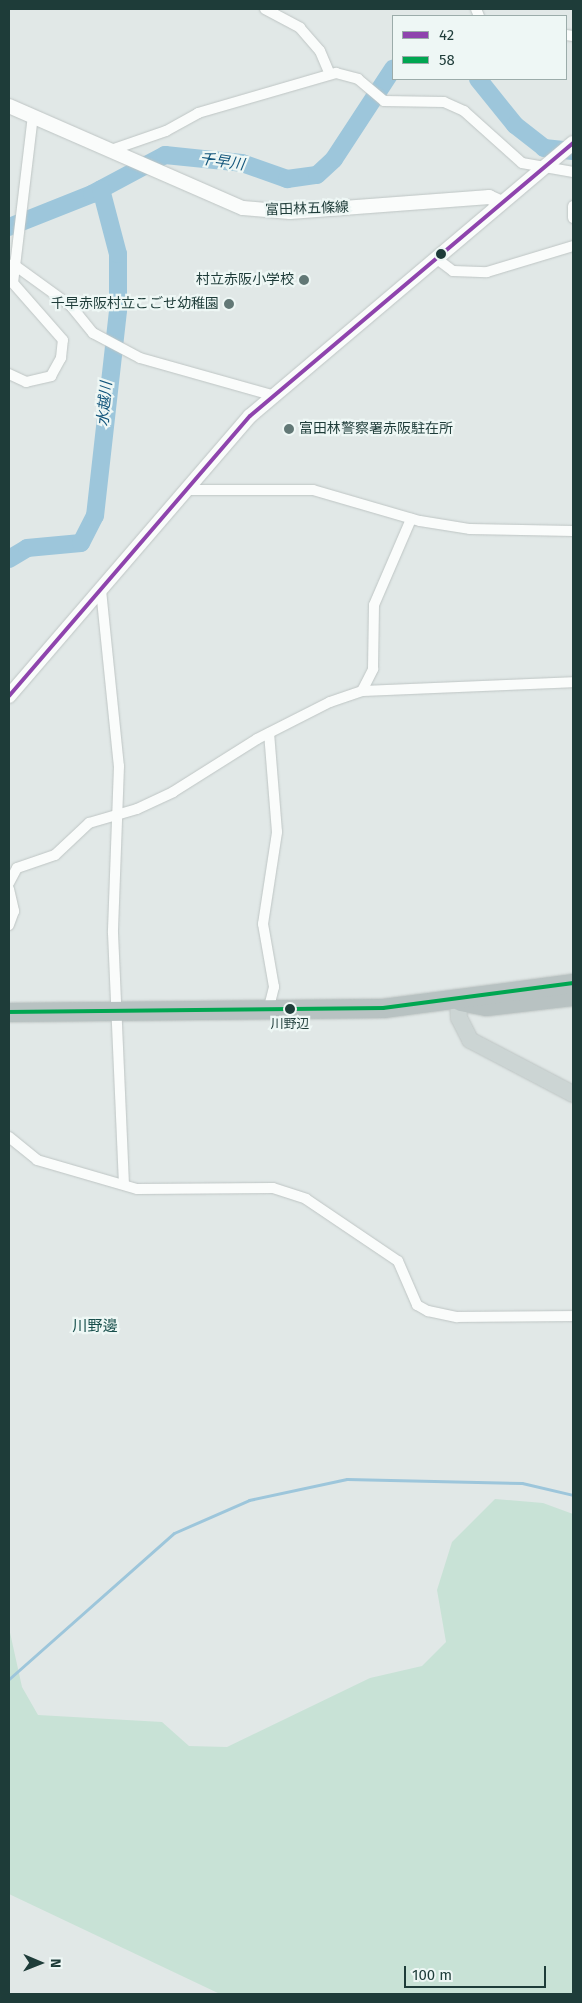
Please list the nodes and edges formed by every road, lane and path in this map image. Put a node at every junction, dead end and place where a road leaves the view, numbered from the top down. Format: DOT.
graph roads {
  1 [pos="265,9"];
  2 [pos="330,74"];
  3 [pos="9,106"];
  4 [pos="34,115"];
  5 [pos="573,143"];
  6 [pos="119,152"];
  7 [pos="540,169"];
  8 [pos="573,172"];
  9 [pos="502,203"];
  10 [pos="573,206"];
  11 [pos="573,218"];
  12 [pos="573,246"];
  13 [pos="437,259"];
  14 [pos="13,264"];
  15 [pos="9,374"];
  16 [pos="272,395"];
  17 [pos="187,490"];
  18 [pos="411,520"];
  19 [pos="573,531"];
  20 [pos="101,590"];
  21 [pos="573,682"];
  22 [pos="362,692"];
  23 [pos="9,696"];
  24 [pos="269,733"];
  25 [pos="118,812"];
  26 [pos="9,883"];
  27 [pos="9,888"];
  28 [pos="9,925"];
  29 [pos="573,983"];
  30 [pos="573,996"];
  31 [pos="458,1000"];
  32 [pos="268,1007"];
  33 [pos="116,1010"];
  34 [pos="9,1012"];
  35 [pos="573,1094"];
  36 [pos="9,1137"];
  37 [pos="124,1184"];
  38 [pos="573,1316"];
  1 -- 2 [label="street"];
  2 -- 6 [label="street"];
  2 -- 7 [label="street"];
  3 -- 4 [label="street, 富田林五條線"];
  4 -- 6 [label="street, 富田林五條線"];
  4 -- 14 [label="street"];
  5 -- 7 [label="street"];
  6 -- 9 [label="street, 富田林五條線"];
  7 -- 8 [label="street"];
  7 -- 9 [label="street"];
  9 -- 13 [label="street"];
  10 -- 11 [label="street"];
  12 -- 13 [label="street"];
  13 -- 16 [label="street"];
  14 -- 15 [label="street"];
  14 -- 16 [label="street"];
  16 -- 17 [label="street"];
  17 -- 18 [label="street"];
  17 -- 20 [label="street"];
  18 -- 19 [label="street"];
  18 -- 22 [label="street"];
  20 -- 23 [label="street"];
  20 -- 25 [label="street"];
  21 -- 22 [label="street"];
  22 -- 24 [label="street"];
  24 -- 25 [label="street"];
  24 -- 32 [label="street"];
  25 -- 26 [label="street"];
  25 -- 33 [label="street"];
  27 -- 28 [label="street"];
  29 -- 31 [label="highway"];
  30 -- 31 [label="highway"];
  31 -- 32 [label="highway"];
  31 -- 35 [label="main road"];
  32 -- 33 [label="highway"];
  33 -- 34 [label="highway"];
  33 -- 37 [label="street"];
  36 -- 37 [label="street"];
  37 -- 38 [label="street"];
}
